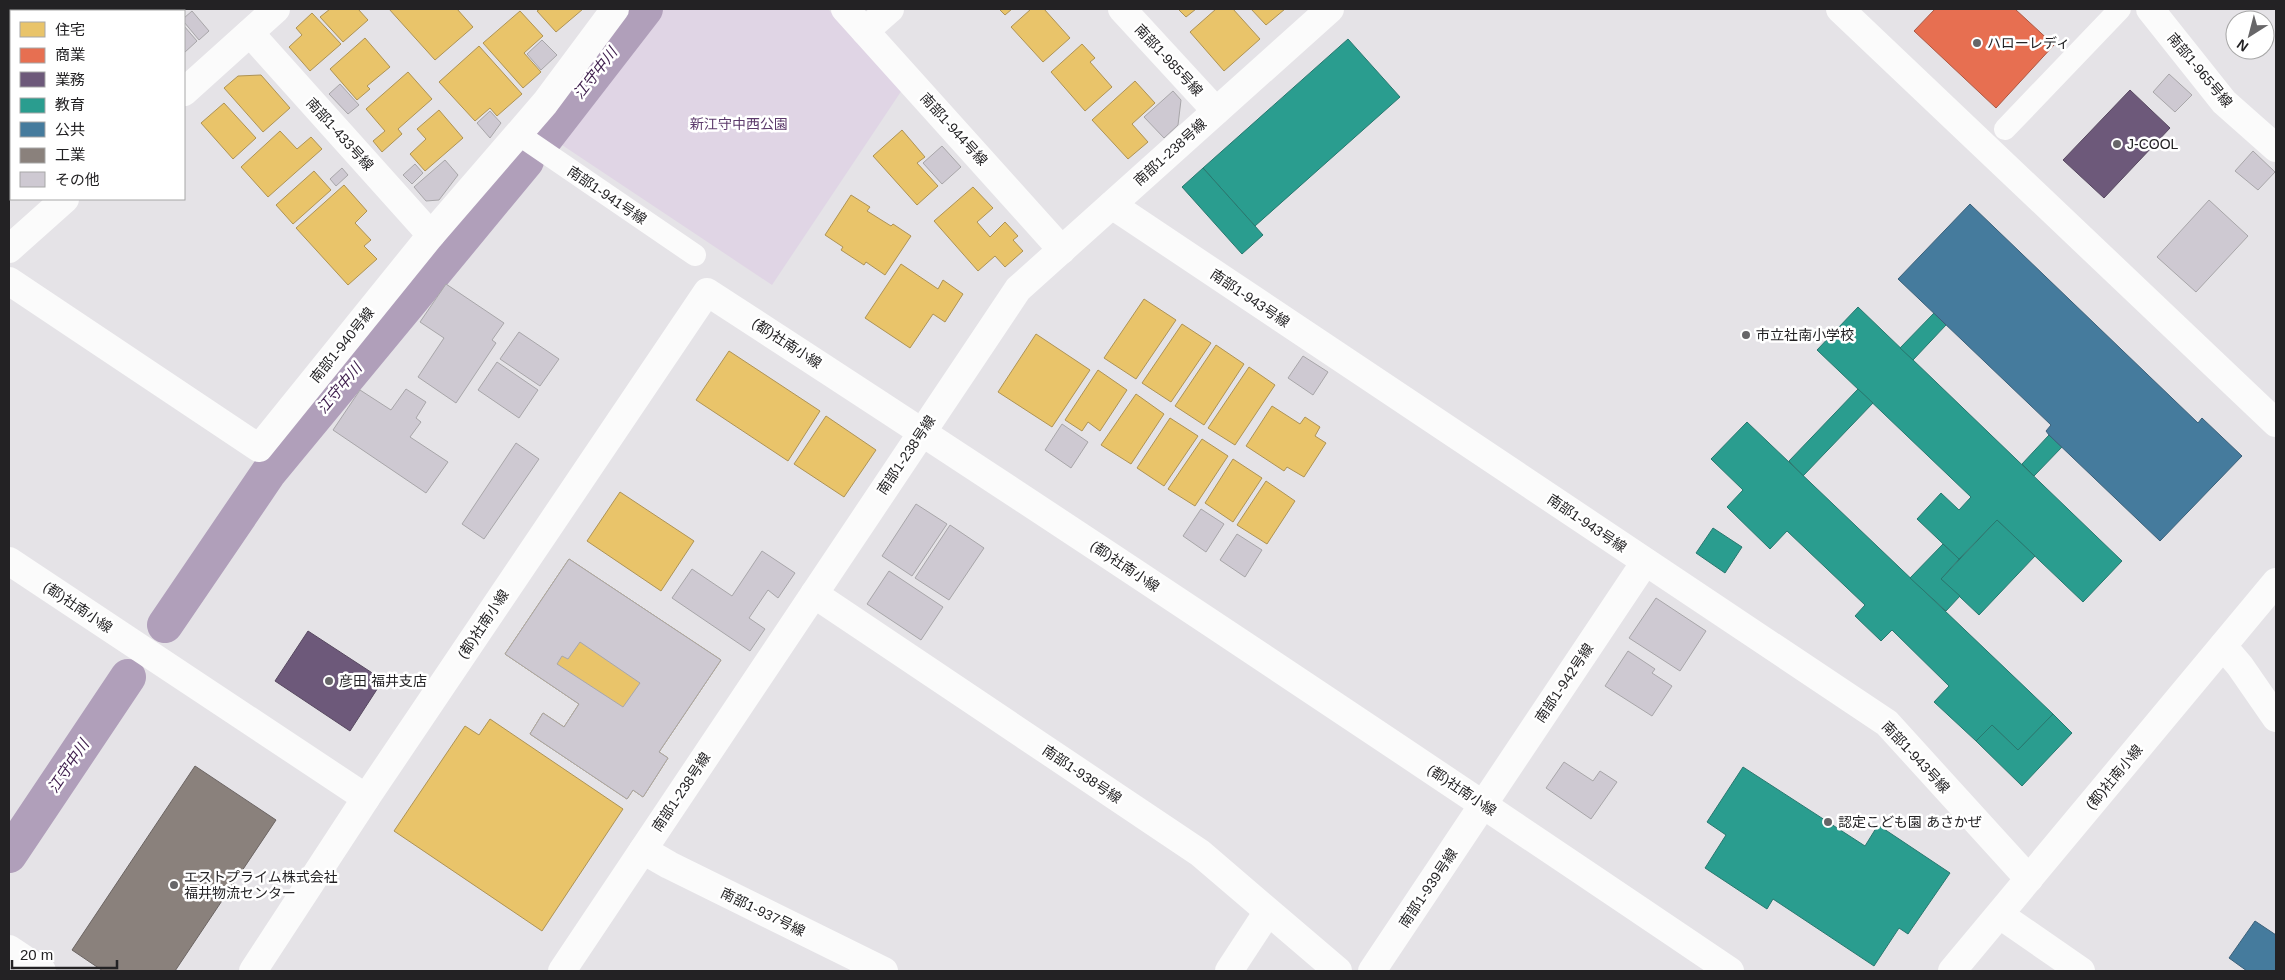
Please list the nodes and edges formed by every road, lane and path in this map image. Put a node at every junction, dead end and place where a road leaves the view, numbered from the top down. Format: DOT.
graph roads {
  1 [pos="276,9"];
  2 [pos="616,9"];
  3 [pos="845,9"];
  4 [pos="890,9"];
  5 [pos="1122,9"];
  6 [pos="1330,9"];
  7 [pos="1840,9"];
  8 [pos="2120,9"];
  9 [pos="2150,9"];
  10 [pos="865,31"];
  11 [pos="250,33"];
  12 [pos="185,91"];
  13 [pos="1216,111"];
  14 [pos="2004,129"];
  15 [pos="518,134"];
  16 [pos="2276,148"];
  17 [pos="64,200"];
  18 [pos="1112,205"];
  19 [pos="431,235"];
  20 [pos="9,249"];
  21 [pos="1062,250"];
  22 [pos="695,255"];
  23 [pos="9,281"];
  24 [pos="2276,424"];
  25 [pos="922,431"];
  26 [pos="9,560"];
  27 [pos="1645,562"];
  28 [pos="2276,582"];
  29 [pos="814,594"];
  30 [pos="2224,646"];
  31 [pos="2276,718"];
  32 [pos="366,798"];
  33 [pos="1484,805"];
  34 [pos="643,850"];
  35 [pos="2029,879"];
  36 [pos="1267,913"];
  37 [pos="2000,915"];
  38 [pos="9,949"];
  39 [pos="42,971"];
  40 [pos="253,971"];
  41 [pos="562,971"];
  42 [pos="884,971"];
  43 [pos="1229,971"];
  44 [pos="1338,971"];
  45 [pos="1372,971"];
  46 [pos="1730,971"];
  47 [pos="1952,971"];
  48 [pos="2081,971"];
  1 -- 11 [label="street"];
  2 -- 15 [label="street, 南部1-940号線"];
  3 -- 10 [label="street, 南部1-944号線"];
  4 -- 10 [label="street"];
  5 -- 13 [label="street, 南部1-985号線"];
  6 -- 13 [label="street, 南部1-238号線"];
  7 -- 24 [label="street"];
  8 -- 14 [label="street"];
  9 -- 16 [label="street, 南部1-965号線"];
  10 -- 21 [label="street, 南部1-944号線"];
  11 -- 12 [label="street"];
  11 -- 19 [label="street, 南部1-433号線"];
  13 -- 18 [label="street, 南部1-238号線"];
  15 -- 19 [label="street, 南部1-940号線"];
  15 -- 22 [label="street, 南部1-941号線"];
  17 -- 20 [label="street"];
  18 -- 21 [label="street, 南部1-238号線"];
  18 -- 27 [label="street, 南部1-943号線"];
  19 -- 23 [label="street, 南部1-940号線"];
  21 -- 25 [label="street, 南部1-238号線"];
  25 -- 29 [label="street, 南部1-238号線"];
  25 -- 32 [label="street, (都)社南小線"];
  25 -- 33 [label="street, (都)社南小線"];
  26 -- 32 [label="street, (都)社南小線"];
  27 -- 33 [label="street, 南部1-942号線"];
  27 -- 35 [label="street, 南部1-943号線"];
  28 -- 30 [label="street, (都)社南小線"];
  29 -- 34 [label="street, 南部1-238号線"];
  29 -- 36 [label="street, 南部1-938号線"];
  30 -- 31 [label="street"];
  30 -- 35 [label="street, (都)社南小線"];
  32 -- 40 [label="street"];
  33 -- 45 [label="street, 南部1-939号線"];
  33 -- 46 [label="street, (都)社南小線"];
  34 -- 41 [label="street, 南部1-238号線"];
  34 -- 42 [label="street, 南部1-937号線"];
  35 -- 37 [label="street, (都)社南小線"];
  36 -- 43 [label="street"];
  36 -- 44 [label="street, 南部1-938号線"];
  37 -- 47 [label="street, (都)社南小線"];
  37 -- 48 [label="street"];
  38 -- 39 [label="street"];
}
